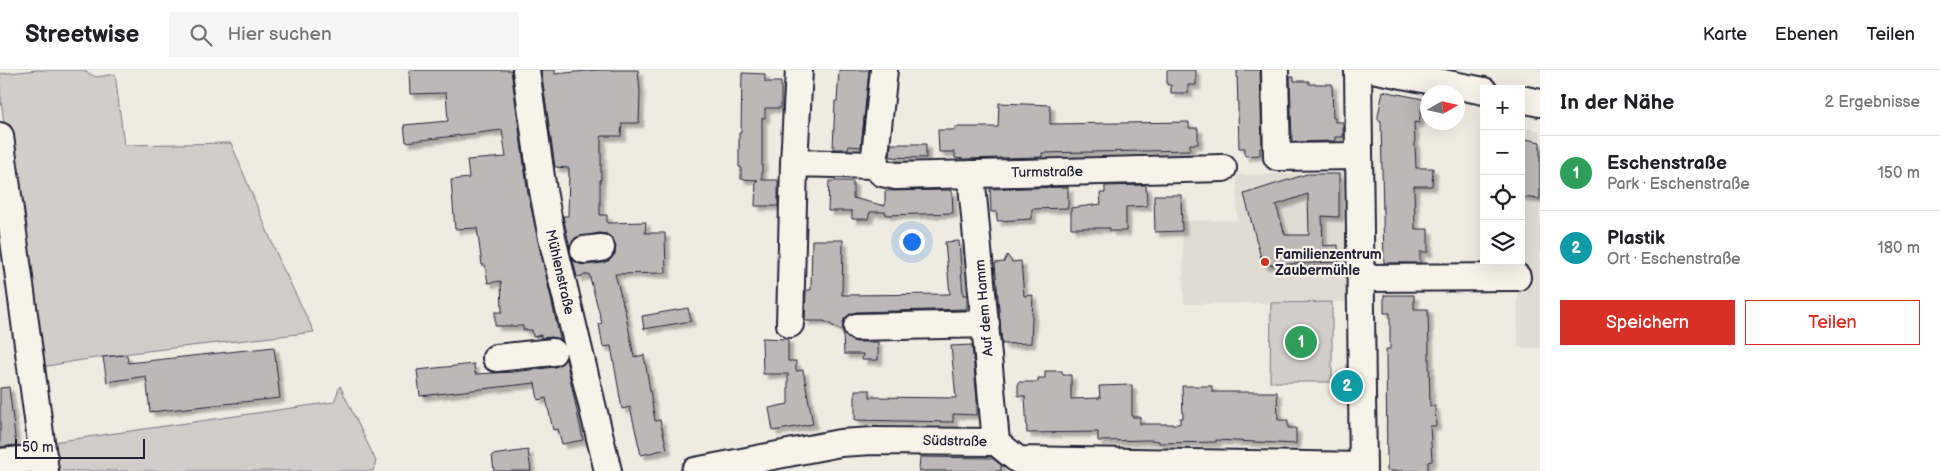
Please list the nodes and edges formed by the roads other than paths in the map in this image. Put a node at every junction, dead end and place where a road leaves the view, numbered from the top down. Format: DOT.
graph roads {
  1 [pos="526,70"];
  2 [pos="799,70"];
  3 [pos="884,70"];
  4 [pos="1275,70"];
  5 [pos="1358,70"];
  6 [pos="1377,70"];
  7 [pos="1480,89"];
  8 [pos="1525,100"];
  9 [pos="1540,103"];
  10 [pos="0,136"];
  11 [pos="1359,156"];
  12 [pos="794,163"];
  13 [pos="874,165"];
  14 [pos="1223,168"];
  15 [pos="971,174"];
  16 [pos="1517,277"];
  17 [pos="1361,278"];
  18 [pos="790,324"];
  19 [pos="986,324"];
  20 [pos="857,327"];
  21 [pos="565,349"];
  22 [pos="496,358"];
  23 [pos="996,442"];
  24 [pos="0,462"];
  25 [pos="44,464"];
  26 [pos="1018,465"];
  27 [pos="1363,469"];
  28 [pos="608,471"];
  29 [pos="695,471"];
  1 -- 21 [label="street, Mühlenstraße"];
  2 -- 12 [label="street"];
  3 -- 13 [label="street"];
  4 -- 11 [label="street"];
  5 -- 11 [label="street"];
  6 -- 7 [label="street"];
  8 -- 9 [label="street"];
  10 -- 25 [label="street"];
  11 -- 17 [label="street"];
  12 -- 13 [label="street, Turmstraße"];
  12 -- 18 [label="street"];
  13 -- 15 [label="street, Turmstraße"];
  14 -- 15 [label="street, Turmstraße"];
  15 -- 19 [label="street, Auf dem Hamm"];
  16 -- 17 [label="street"];
  17 -- 27 [label="street"];
  19 -- 20 [label="street"];
  19 -- 23 [label="street, Auf dem Hamm"];
  21 -- 22 [label="street"];
  21 -- 28 [label="street, Mühlenstraße"];
  23 -- 26 [label="street, Südstraße"];
  23 -- 29 [label="street, Südstraße"];
  24 -- 25 [label="street"];
  26 -- 27 [label="street, Südstraße"];
}
